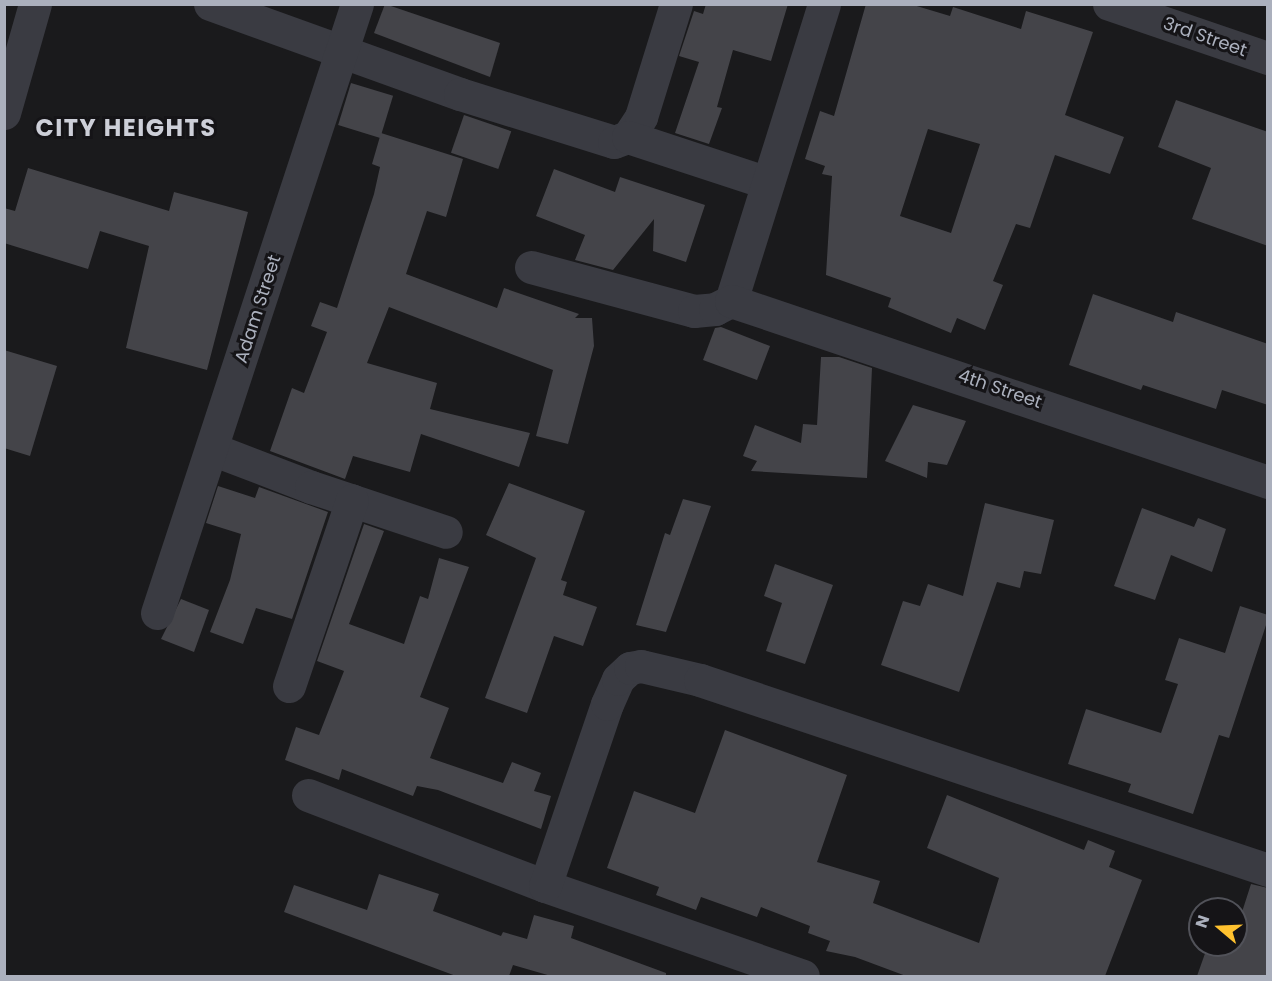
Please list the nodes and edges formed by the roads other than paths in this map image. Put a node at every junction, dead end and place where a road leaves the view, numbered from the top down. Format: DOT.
graph roads {
  1 [pos="35,4"];
  2 [pos="210,4"];
  3 [pos="357,4"];
  4 [pos="676,4"];
  5 [pos="824,4"];
  6 [pos="1109,4"];
  7 [pos="343,50"];
  8 [pos="1268,58"];
  9 [pos="4,113"];
  10 [pos="628,137"];
  11 [pos="768,183"];
  12 [pos="531,267"];
  13 [pos="731,301"];
  14 [pos="212,449"];
  15 [pos="1268,482"];
  16 [pos="352,500"];
  17 [pos="446,532"];
  18 [pos="158,613"];
  19 [pos="289,686"];
  20 [pos="308,795"];
  21 [pos="1268,870"];
  22 [pos="545,886"];
  23 [pos="733,966"];
  24 [pos="803,976"];
  1 -- 9 [label="street"];
  2 -- 7 [label="street"];
  3 -- 7 [label="street, Adam Street"];
  4 -- 10 [label="street"];
  5 -- 11 [label="street"];
  6 -- 8 [label="street, 3rd Street"];
  7 -- 10 [label="street"];
  7 -- 14 [label="street, Adam Street"];
  10 -- 11 [label="street"];
  11 -- 13 [label="street"];
  12 -- 13 [label="street"];
  13 -- 15 [label="street, 4th Street"];
  14 -- 16 [label="street"];
  14 -- 18 [label="street, Adam Street"];
  16 -- 17 [label="street"];
  16 -- 19 [label="street"];
  20 -- 22 [label="street"];
  21 -- 22 [label="street"];
  22 -- 23 [label="street"];
  23 -- 24 [label="street"];
}
